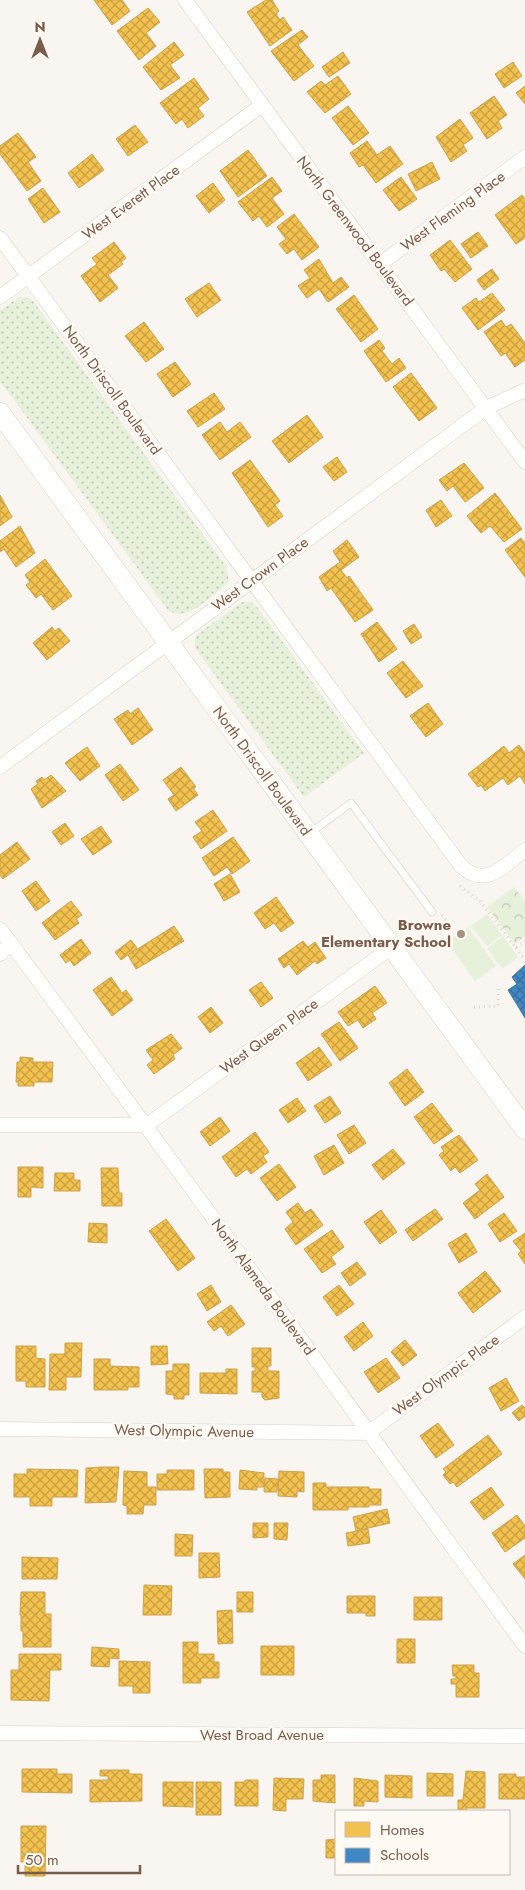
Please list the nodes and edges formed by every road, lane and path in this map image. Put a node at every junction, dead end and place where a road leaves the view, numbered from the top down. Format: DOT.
graph roads {
  1 [pos="185,0"];
  2 [pos="262,106"];
  3 [pos="525,157"];
  4 [pos="0,238"];
  5 [pos="380,264"];
  6 [pos="29,277"];
  7 [pos="0,297"];
  8 [pos="525,390"];
  9 [pos="486,408"];
  10 [pos="0,413"];
  11 [pos="525,462"];
  12 [pos="252,580"];
  13 [pos="168,643"];
  14 [pos="0,767"];
  15 [pos="309,834"];
  16 [pos="525,850"];
  17 [pos="432,912"];
  18 [pos="0,928"];
  19 [pos="10,942"];
  20 [pos="392,947"];
  21 [pos="516,948"];
  22 [pos="0,954"];
  23 [pos="525,960"];
  24 [pos="499,986"];
  25 [pos="474,1007"];
  26 [pos="0,1125"];
  27 [pos="147,1125"];
  28 [pos="525,1129"];
  29 [pos="525,1317"];
  30 [pos="0,1429"];
  31 [pos="368,1433"];
  32 [pos="525,1646"];
  33 [pos="0,1733"];
  34 [pos="525,1736"];
  1 -- 2 [label="street, North Greenwood Boulevard"];
  2 -- 5 [label="street, North Greenwood Boulevard"];
  2 -- 6 [label="street, West Everett Place"];
  3 -- 5 [label="street, West Fleming Place"];
  4 -- 6 [label="street, North Driscoll Boulevard"];
  5 -- 9 [label="street, North Greenwood Boulevard"];
  6 -- 7 [label="street, West Everett Place"];
  6 -- 12 [label="street, North Driscoll Boulevard"];
  8 -- 9 [label="street, West Crown Place"];
  9 -- 11 [label="street, North Greenwood Boulevard"];
  9 -- 12 [label="street, West Crown Place"];
  10 -- 13 [label="main road, North Driscoll Boulevard"];
  12 -- 13 [label="street, West Crown Place"];
  12 -- 16 [label="street, North Driscoll Boulevard"];
  13 -- 14 [label="street, West Crown Place"];
  13 -- 15 [label="main road, North Driscoll Boulevard"];
  15 -- 17 [label="lane"];
  15 -- 20 [label="main road, North Driscoll Boulevard"];
  18 -- 19 [label="street, North Alameda Boulevard"];
  19 -- 22 [label="street"];
  19 -- 27 [label="street, North Alameda Boulevard"];
  20 -- 27 [label="street, West Queen Place"];
  20 -- 28 [label="main road, North Driscoll Boulevard"];
  21 -- 23 [label="path"];
  24 -- 25 [label="path"];
  26 -- 27 [label="street"];
  27 -- 31 [label="street, North Alameda Boulevard"];
  29 -- 31 [label="street, West Olympic Place"];
  30 -- 31 [label="street, West Olympic Avenue"];
  31 -- 32 [label="street, North Alameda Boulevard"];
  33 -- 34 [label="street, West Broad Avenue"];
}
